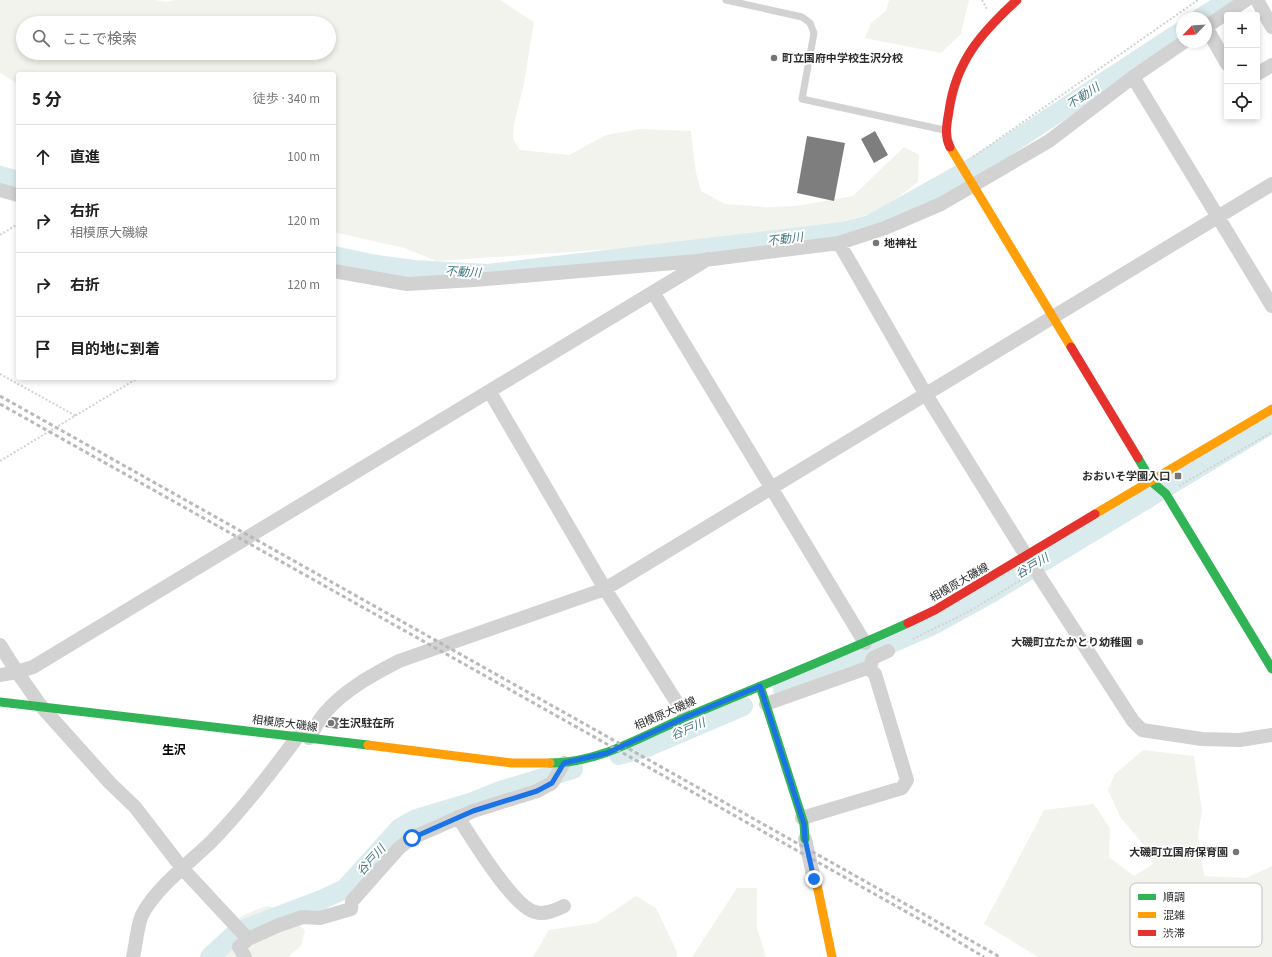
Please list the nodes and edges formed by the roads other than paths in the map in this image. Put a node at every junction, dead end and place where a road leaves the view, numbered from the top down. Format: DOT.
graph roads {
  1 [pos="726,0"];
  2 [pos="1018,0"];
  3 [pos="1246,0"];
  4 [pos="1256,0"];
  5 [pos="1212,23"];
  6 [pos="1272,27"];
  7 [pos="1212,38"];
  8 [pos="1176,47"];
  9 [pos="1224,59"];
  10 [pos="1272,64"];
  11 [pos="1260,72"];
  12 [pos="1133,77"];
  13 [pos="946,131"];
  14 [pos="1272,184"];
  15 [pos="973,186"];
  16 [pos="0,190"];
  17 [pos="16,194"];
  18 [pos="1217,217"];
  19 [pos="839,242"];
  20 [pos="708,259"];
  21 [pos="336,271"];
  22 [pos="653,292"];
  23 [pos="1272,306"];
  24 [pos="1052,316"];
  25 [pos="490,392"];
  26 [pos="926,393"];
  27 [pos="1272,409"];
  28 [pos="1154,484"];
  29 [pos="772,486"];
  30 [pos="1031,563"];
  31 [pos="605,589"];
  32 [pos="865,643"];
  33 [pos="0,645"];
  34 [pos="888,651"];
  35 [pos="868,668"];
  36 [pos="1272,669"];
  37 [pos="18,672"];
  38 [pos="0,675"];
  39 [pos="760,686"];
  40 [pos="0,702"];
  41 [pos="766,704"];
  42 [pos="41,706"];
  43 [pos="686,717"];
  44 [pos="1272,735"];
  45 [pos="303,737"];
  46 [pos="562,767"];
  47 [pos="458,817"];
  48 [pos="802,818"];
  49 [pos="805,839"];
  50 [pos="182,868"];
  51 [pos="814,879"];
  52 [pos="564,906"];
  53 [pos="243,934"];
  54 [pos="133,957"];
  55 [pos="245,957"];
  56 [pos="832,957"];
  1 -- 13 [label="lane"];
  2 -- 13 [label="main road"];
  3 -- 5 [label="street"];
  4 -- 6 [label="street"];
  7 -- 9 [label="street"];
  8 -- 12 [label="street"];
  10 -- 11 [label="street"];
  12 -- 15 [label="street"];
  12 -- 18 [label="street"];
  13 -- 15 [label="main road"];
  14 -- 18 [label="street"];
  15 -- 19 [label="street"];
  15 -- 24 [label="main road"];
  16 -- 17 [label="street"];
  18 -- 23 [label="street"];
  18 -- 24 [label="street"];
  19 -- 20 [label="street"];
  19 -- 26 [label="street"];
  20 -- 21 [label="street"];
  20 -- 22 [label="street"];
  22 -- 25 [label="street"];
  22 -- 29 [label="street"];
  24 -- 26 [label="street"];
  24 -- 28 [label="main road"];
  25 -- 31 [label="street"];
  25 -- 37 [label="street"];
  26 -- 29 [label="street"];
  26 -- 30 [label="street"];
  27 -- 28 [label="main road, 相模原大磯線"];
  28 -- 30 [label="main road, 相模原大磯線"];
  28 -- 36 [label="main road"];
  29 -- 31 [label="street"];
  29 -- 32 [label="street"];
  30 -- 32 [label="main road, 相模原大磯線"];
  30 -- 44 [label="street"];
  31 -- 43 [label="street"];
  31 -- 45 [label="street"];
  32 -- 39 [label="main road, 相模原大磯線"];
  33 -- 37 [label="street"];
  34 -- 35 [label="street"];
  35 -- 41 [label="street"];
  35 -- 48 [label="street"];
  37 -- 38 [label="street"];
  37 -- 42 [label="street"];
  39 -- 41 [label="main road"];
  39 -- 43 [label="main road, 相模原大磯線"];
  40 -- 42 [label="main road, 相模原大磯線"];
  41 -- 48 [label="main road"];
  42 -- 45 [label="main road, 相模原大磯線"];
  42 -- 50 [label="street"];
  43 -- 46 [label="main road, 相模原大磯線"];
  45 -- 46 [label="main road, 相模原大磯線"];
  45 -- 50 [label="street"];
  46 -- 47 [label="street"];
  47 -- 52 [label="street"];
  47 -- 53 [label="street"];
  48 -- 49 [label="main road"];
  49 -- 51 [label="street"];
  50 -- 53 [label="street"];
  50 -- 54 [label="street"];
  51 -- 56 [label="main road"];
  53 -- 55 [label="street"];
}
